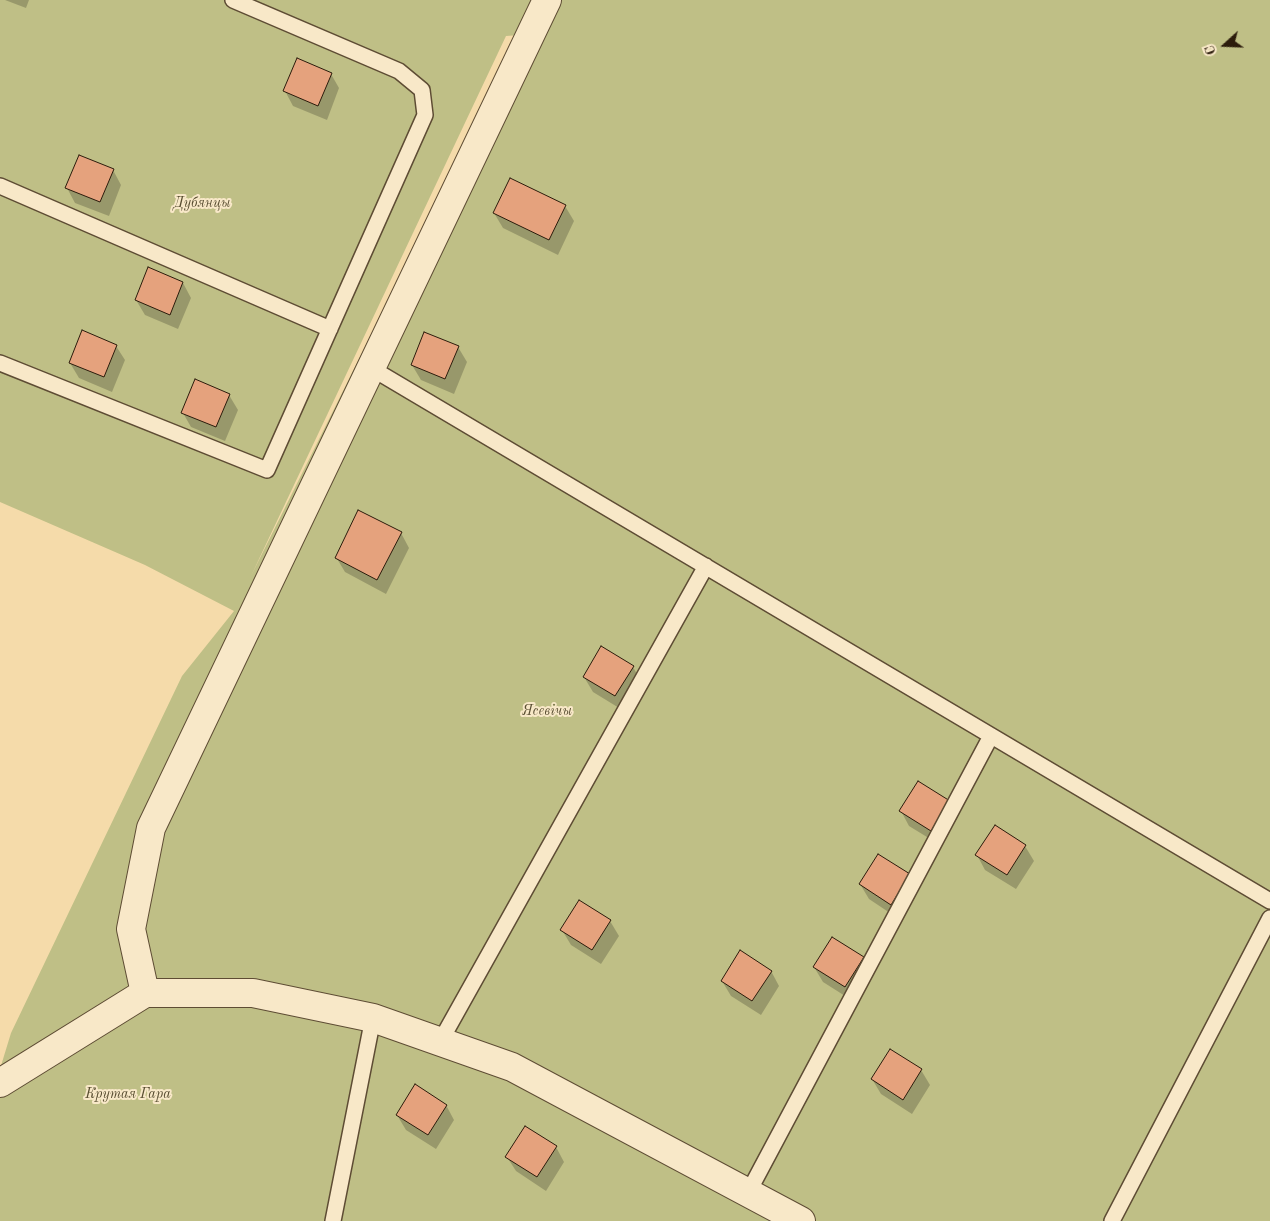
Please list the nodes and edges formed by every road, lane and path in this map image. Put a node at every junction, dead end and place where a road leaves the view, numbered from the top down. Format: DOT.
graph roads {
  1 [pos="234,0"];
  2 [pos="547,0"];
  3 [pos="0,186"];
  4 [pos="330,329"];
  5 [pos="0,363"];
  6 [pos="371,368"];
  7 [pos="706,566"];
  8 [pos="991,736"];
  9 [pos="1270,901"];
  10 [pos="1270,918"];
  11 [pos="145,993"];
  12 [pos="373,1018"];
  13 [pos="440,1042"];
  14 [pos="1,1086"];
  15 [pos="748,1193"];
  16 [pos="334,1221"];
  17 [pos="801,1221"];
  18 [pos="1112,1221"];
  1 -- 4 [label="lane"];
  2 -- 6 [label="street"];
  3 -- 4 [label="lane"];
  4 -- 5 [label="lane"];
  6 -- 7 [label="lane"];
  6 -- 11 [label="street"];
  7 -- 8 [label="lane"];
  7 -- 13 [label="lane"];
  8 -- 9 [label="lane"];
  8 -- 15 [label="lane"];
  10 -- 18 [label="lane"];
  11 -- 12 [label="street"];
  11 -- 14 [label="street"];
  12 -- 13 [label="street"];
  12 -- 16 [label="lane"];
  13 -- 15 [label="street"];
  15 -- 17 [label="street"];
}
